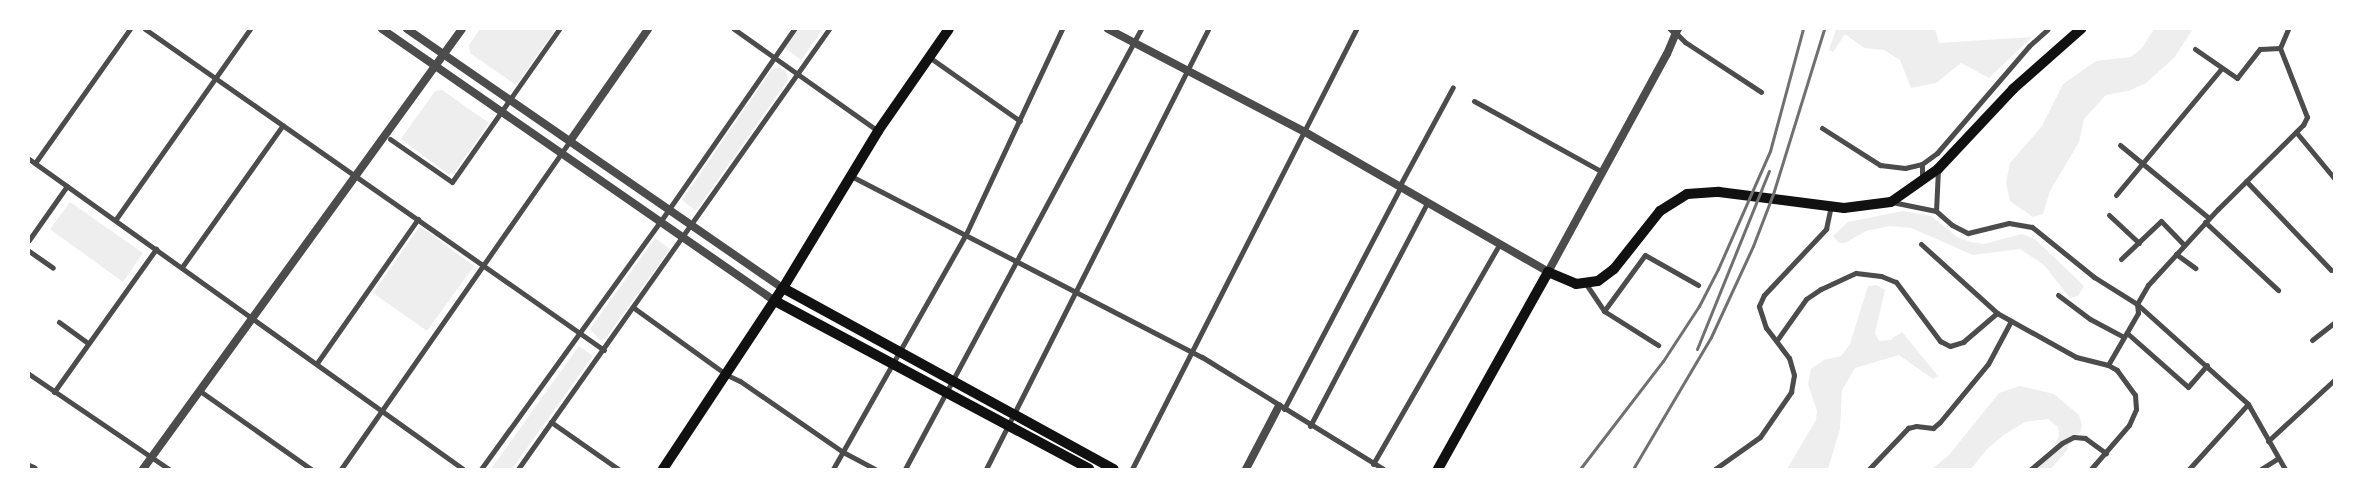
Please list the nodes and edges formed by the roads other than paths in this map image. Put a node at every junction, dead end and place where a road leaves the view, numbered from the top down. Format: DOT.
graph roads {
  1 [pos="130,29"];
  2 [pos="145,29"];
  3 [pos="250,29"];
  4 [pos="382,29"];
  5 [pos="407,29"];
  6 [pos="462,29"];
  7 [pos="559,29"];
  8 [pos="648,29"];
  9 [pos="734,29"];
  10 [pos="794,29"];
  11 [pos="829,29"];
  12 [pos="949,29"];
  13 [pos="1062,29"];
  14 [pos="1108,29"];
  15 [pos="1141,29"];
  16 [pos="1208,29"];
  17 [pos="1356,29"];
  18 [pos="2048,29"];
  19 [pos="2081,29"];
  20 [pos="2288,29"];
  21 [pos="1676,30"];
  22 [pos="1134,42"];
  23 [pos="2280,48"];
  24 [pos="2195,49"];
  25 [pos="443,55"];
  26 [pos="774,58"];
  27 [pos="930,58"];
  28 [pos="435,66"];
  29 [pos="2222,68"];
  30 [pos="1186,70"];
  31 [pos="797,74"];
  32 [pos="216,78"];
  33 [pos="1453,88"];
  34 [pos="1762,92"];
  35 [pos="511,100"];
  36 [pos="1474,101"];
  37 [pos="502,113"];
  38 [pos="1020,121"];
  39 [pos="283,125"];
  40 [pos="1822,128"];
  41 [pos="878,131"];
  42 [pos="1305,132"];
  43 [pos="2296,132"];
  44 [pos="390,139"];
  45 [pos="570,141"];
  46 [pos="2120,144"];
  47 [pos="561,153"];
  48 [pos="29,159"];
  49 [pos="35,163"];
  50 [pos="2142,163"];
  51 [pos="1922,164"];
  52 [pos="1938,170"];
  53 [pos="1601,171"];
  54 [pos="356,176"];
  55 [pos="851,176"];
  56 [pos="2334,178"];
  57 [pos="1922,181"];
  58 [pos="2246,181"];
  59 [pos="1401,185"];
  60 [pos="67,186"];
  61 [pos="2116,195"];
  62 [pos="1428,201"];
  63 [pos="1891,202"];
  64 [pos="1831,206"];
  65 [pos="669,210"];
  66 [pos="1936,211"];
  67 [pos="2108,214"];
  68 [pos="116,219"];
  69 [pos="418,219"];
  70 [pos="2207,220"];
  71 [pos="660,222"];
  72 [pos="692,225"];
  73 [pos="965,236"];
  74 [pos="683,238"];
  75 [pos="29,240"];
  76 [pos="1500,243"];
  77 [pos="2139,243"];
  78 [pos="1921,244"];
  79 [pos="2184,245"];
  80 [pos="156,249"];
  81 [pos="29,251"];
  82 [pos="2176,254"];
  83 [pos="2122,260"];
  84 [pos="1016,262"];
  85 [pos="484,265"];
  86 [pos="53,268"];
  87 [pos="182,268"];
  88 [pos="2195,268"];
  89 [pos="2332,270"];
  90 [pos="1548,272"];
  91 [pos="1586,284"];
  92 [pos="1698,285"];
  93 [pos="783,288"];
  94 [pos="2278,290"];
  95 [pos="1075,292"];
  96 [pos="2058,295"];
  97 [pos="775,301"];
  98 [pos="2137,304"];
  99 [pos="634,308"];
  100 [pos="1604,311"];
  101 [pos="1997,313"];
  102 [pos="253,317"];
  103 [pos="59,322"];
  104 [pos="2011,322"];
  105 [pos="2334,323"];
  106 [pos="581,334"];
  107 [pos="2126,335"];
  108 [pos="1777,340"];
  109 [pos="2312,340"];
  110 [pos="88,343"];
  111 [pos="1658,345"];
  112 [pos="604,350"];
  113 [pos="898,352"];
  114 [pos="1192,352"];
  115 [pos="317,363"];
  116 [pos="891,364"];
  117 [pos="2108,365"];
  118 [pos="2207,365"];
  119 [pos="29,374"];
  120 [pos="727,376"];
  121 [pos="2334,380"];
  122 [pos="952,382"];
  123 [pos="200,391"];
  124 [pos="54,392"];
  125 [pos="946,393"];
  126 [pos="2248,404"];
  127 [pos="1282,407"];
  128 [pos="382,410"];
  129 [pos="1013,416"];
  130 [pos="551,422"];
  131 [pos="1008,426"];
  132 [pos="1310,426"];
  133 [pos="2268,441"];
  134 [pos="842,452"];
  135 [pos="2106,453"];
  136 [pos="152,457"];
  137 [pos="2277,459"];
  138 [pos="1374,464"];
  139 [pos="29,467"];
  140 [pos="34,469"];
  141 [pos="143,469"];
  142 [pos="168,469"];
  143 [pos="311,469"];
  144 [pos="341,469"];
  145 [pos="463,469"];
  146 [pos="480,469"];
  147 [pos="518,469"];
  148 [pos="618,469"];
  149 [pos="662,469"];
  150 [pos="833,469"];
  151 [pos="875,469"];
  152 [pos="905,469"];
  153 [pos="986,469"];
  154 [pos="1088,469"];
  155 [pos="1114,469"];
  156 [pos="1132,469"];
  157 [pos="1246,469"];
  158 [pos="1383,469"];
  159 [pos="1438,469"];
  160 [pos="1716,469"];
  161 [pos="1869,469"];
  162 [pos="2031,469"];
  163 [pos="2091,469"];
  164 [pos="2189,469"];
  165 [pos="2261,469"];
  166 [pos="2285,469"];
  1 -- 49 [label="street"];
  2 -- 32 [label="street"];
  3 -- 32 [label="street"];
  4 -- 28 [label="street"];
  5 -- 25 [label="street"];
  6 -- 25 [label="street"];
  7 -- 35 [label="street"];
  8 -- 45 [label="street"];
  9 -- 26 [label="street"];
  10 -- 26 [label="street"];
  11 -- 31 [label="street"];
  12 -- 27 [label="main road"];
  13 -- 38 [label="street"];
  14 -- 22 [label="street"];
  15 -- 22 [label="street"];
  16 -- 30 [label="street"];
  17 -- 42 [label="street"];
  18 -- 51 [label="street"];
  19 -- 52 [label="main road"];
  20 -- 23 [label="street"];
  21 -- 34 [label="street"];
  21 -- 53 [label="street"];
  22 -- 30 [label="street"];
  22 -- 84 [label="street"];
  23 -- 29 [label="street"];
  23 -- 43 [label="street"];
  24 -- 29 [label="street"];
  25 -- 28 [label="street"];
  25 -- 35 [label="street"];
  26 -- 31 [label="street"];
  26 -- 65 [label="street"];
  27 -- 38 [label="street"];
  27 -- 41 [label="main road"];
  28 -- 37 [label="street"];
  28 -- 54 [label="street"];
  29 -- 50 [label="street"];
  30 -- 42 [label="street"];
  30 -- 95 [label="street"];
  31 -- 41 [label="street"];
  31 -- 72 [label="street"];
  32 -- 39 [label="street"];
  32 -- 68 [label="street"];
  33 -- 59 [label="street"];
  35 -- 37 [label="street"];
  35 -- 45 [label="street"];
  36 -- 53 [label="street"];
  37 -- 44 [label="street"];
  37 -- 47 [label="street"];
  38 -- 73 [label="street"];
  39 -- 54 [label="street"];
  39 -- 87 [label="street"];
  40 -- 51 [label="street"];
  41 -- 55 [label="main road"];
  42 -- 59 [label="street"];
  42 -- 114 [label="street"];
  43 -- 56 [label="street"];
  43 -- 58 [label="street"];
  45 -- 47 [label="street"];
  45 -- 65 [label="street"];
  46 -- 50 [label="street"];
  47 -- 71 [label="street"];
  47 -- 85 [label="street"];
  48 -- 49 [label="street"];
  49 -- 60 [label="street"];
  50 -- 61 [label="street"];
  50 -- 70 [label="street"];
  51 -- 57 [label="street"];
  52 -- 57 [label="main road"];
  52 -- 66 [label="street"];
  53 -- 90 [label="street"];
  54 -- 69 [label="street"];
  54 -- 102 [label="street"];
  55 -- 73 [label="street"];
  55 -- 93 [label="main road"];
  57 -- 63 [label="main road"];
  58 -- 70 [label="street"];
  58 -- 89 [label="street"];
  59 -- 62 [label="street"];
  59 -- 127 [label="street"];
  60 -- 68 [label="street"];
  60 -- 75 [label="street"];
  62 -- 76 [label="street"];
  62 -- 132 [label="street"];
  63 -- 64 [label="main road"];
  63 -- 66 [label="street"];
  64 -- 91 [label="main road"];
  64 -- 108 [label="street"];
  65 -- 71 [label="street"];
  65 -- 72 [label="street"];
  66 -- 98 [label="street"];
  67 -- 77 [label="street"];
  68 -- 80 [label="street"];
  69 -- 85 [label="street"];
  69 -- 115 [label="street"];
  70 -- 79 [label="street"];
  70 -- 94 [label="street"];
  71 -- 74 [label="street"];
  71 -- 106 [label="street"];
  72 -- 74 [label="street"];
  72 -- 93 [label="street"];
  73 -- 84 [label="street"];
  73 -- 113 [label="street"];
  74 -- 97 [label="street"];
  74 -- 99 [label="street"];
  76 -- 90 [label="street"];
  76 -- 138 [label="street"];
  77 -- 79 [label="street"];
  77 -- 83 [label="street"];
  78 -- 101 [label="street"];
  79 -- 82 [label="street"];
  80 -- 87 [label="street"];
  80 -- 110 [label="street"];
  81 -- 86 [label="street"];
  82 -- 88 [label="street"];
  82 -- 98 [label="street"];
  84 -- 95 [label="street"];
  84 -- 122 [label="street"];
  85 -- 106 [label="street"];
  85 -- 128 [label="street"];
  87 -- 102 [label="street"];
  90 -- 91 [label="main road"];
  90 -- 159 [label="main road"];
  91 -- 100 [label="street"];
  92 -- 100 [label="street"];
  93 -- 97 [label="main road"];
  93 -- 113 [label="main road"];
  95 -- 114 [label="street"];
  95 -- 129 [label="street"];
  96 -- 107 [label="street"];
  97 -- 116 [label="main road"];
  97 -- 120 [label="main road"];
  98 -- 107 [label="street"];
  98 -- 118 [label="street"];
  99 -- 112 [label="street"];
  99 -- 120 [label="street"];
  100 -- 111 [label="street"];
  101 -- 104 [label="street"];
  101 -- 108 [label="street"];
  102 -- 115 [label="street"];
  102 -- 123 [label="street"];
  103 -- 110 [label="street"];
  104 -- 117 [label="street"];
  104 -- 161 [label="street"];
  105 -- 109 [label="street"];
  106 -- 112 [label="street"];
  106 -- 146 [label="street"];
  107 -- 117 [label="street"];
  107 -- 118 [label="street"];
  108 -- 160 [label="street"];
  110 -- 124 [label="street"];
  112 -- 130 [label="street"];
  113 -- 116 [label="street"];
  113 -- 122 [label="main road"];
  114 -- 127 [label="street"];
  114 -- 156 [label="street"];
  115 -- 128 [label="street"];
  116 -- 125 [label="main road"];
  116 -- 134 [label="street"];
  117 -- 135 [label="street"];
  118 -- 126 [label="street"];
  119 -- 124 [label="street"];
  120 -- 134 [label="street"];
  120 -- 149 [label="main road"];
  121 -- 133 [label="street"];
  122 -- 125 [label="street"];
  122 -- 129 [label="main road"];
  123 -- 136 [label="street"];
  123 -- 143 [label="street"];
  124 -- 136 [label="street"];
  125 -- 131 [label="main road"];
  125 -- 152 [label="street"];
  126 -- 133 [label="street"];
  126 -- 164 [label="street"];
  127 -- 132 [label="street"];
  127 -- 157 [label="street"];
  128 -- 144 [label="street"];
  128 -- 145 [label="street"];
  129 -- 131 [label="street"];
  129 -- 155 [label="main road"];
  130 -- 147 [label="street"];
  130 -- 148 [label="street"];
  131 -- 153 [label="street"];
  131 -- 154 [label="main road"];
  132 -- 138 [label="street"];
  133 -- 137 [label="street"];
  134 -- 150 [label="street"];
  134 -- 151 [label="street"];
  135 -- 162 [label="street"];
  135 -- 163 [label="street"];
  136 -- 141 [label="street"];
  136 -- 142 [label="street"];
  137 -- 165 [label="street"];
  137 -- 166 [label="street"];
  138 -- 158 [label="street"];
  139 -- 140 [label="street"];
}
